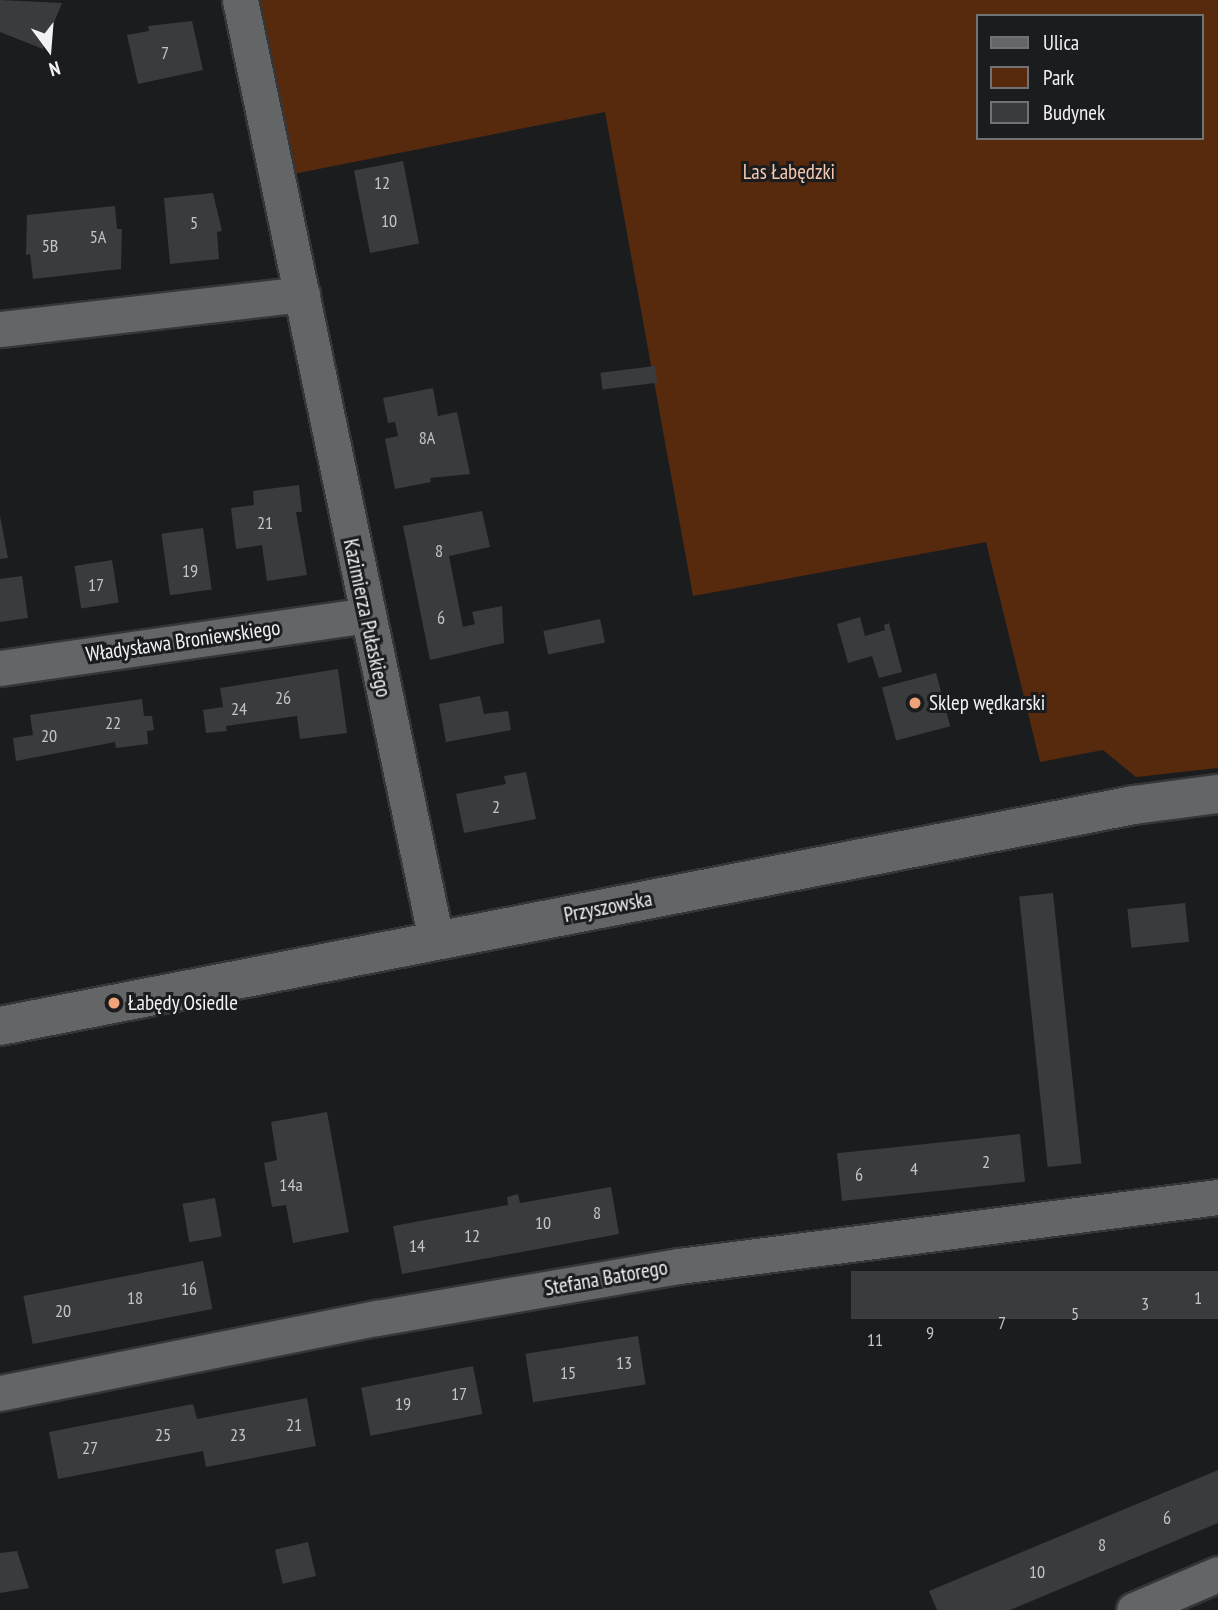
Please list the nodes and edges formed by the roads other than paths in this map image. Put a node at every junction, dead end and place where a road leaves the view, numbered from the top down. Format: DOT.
graph roads {
  1 [pos="240,0"];
  2 [pos="302,294"];
  3 [pos="0,329"];
  4 [pos="366,615"];
  5 [pos="0,668"];
  6 [pos="1218,794"];
  7 [pos="436,940"];
  8 [pos="0,1026"];
  9 [pos="1218,1197"];
  10 [pos="0,1393"];
  11 [pos="1218,1574"];
  12 [pos="1134,1610"];
  1 -- 2 [label="street, Kazimierza Pułaskiego"];
  2 -- 3 [label="street"];
  2 -- 4 [label="street, Kazimierza Pułaskiego"];
  4 -- 5 [label="street, Władysława Broniewskiego"];
  4 -- 7 [label="street, Kazimierza Pułaskiego"];
  6 -- 7 [label="street, Przyszowska"];
  7 -- 8 [label="street, Przyszowska"];
  9 -- 10 [label="street, Stefana Batorego"];
  11 -- 12 [label="street"];
}
